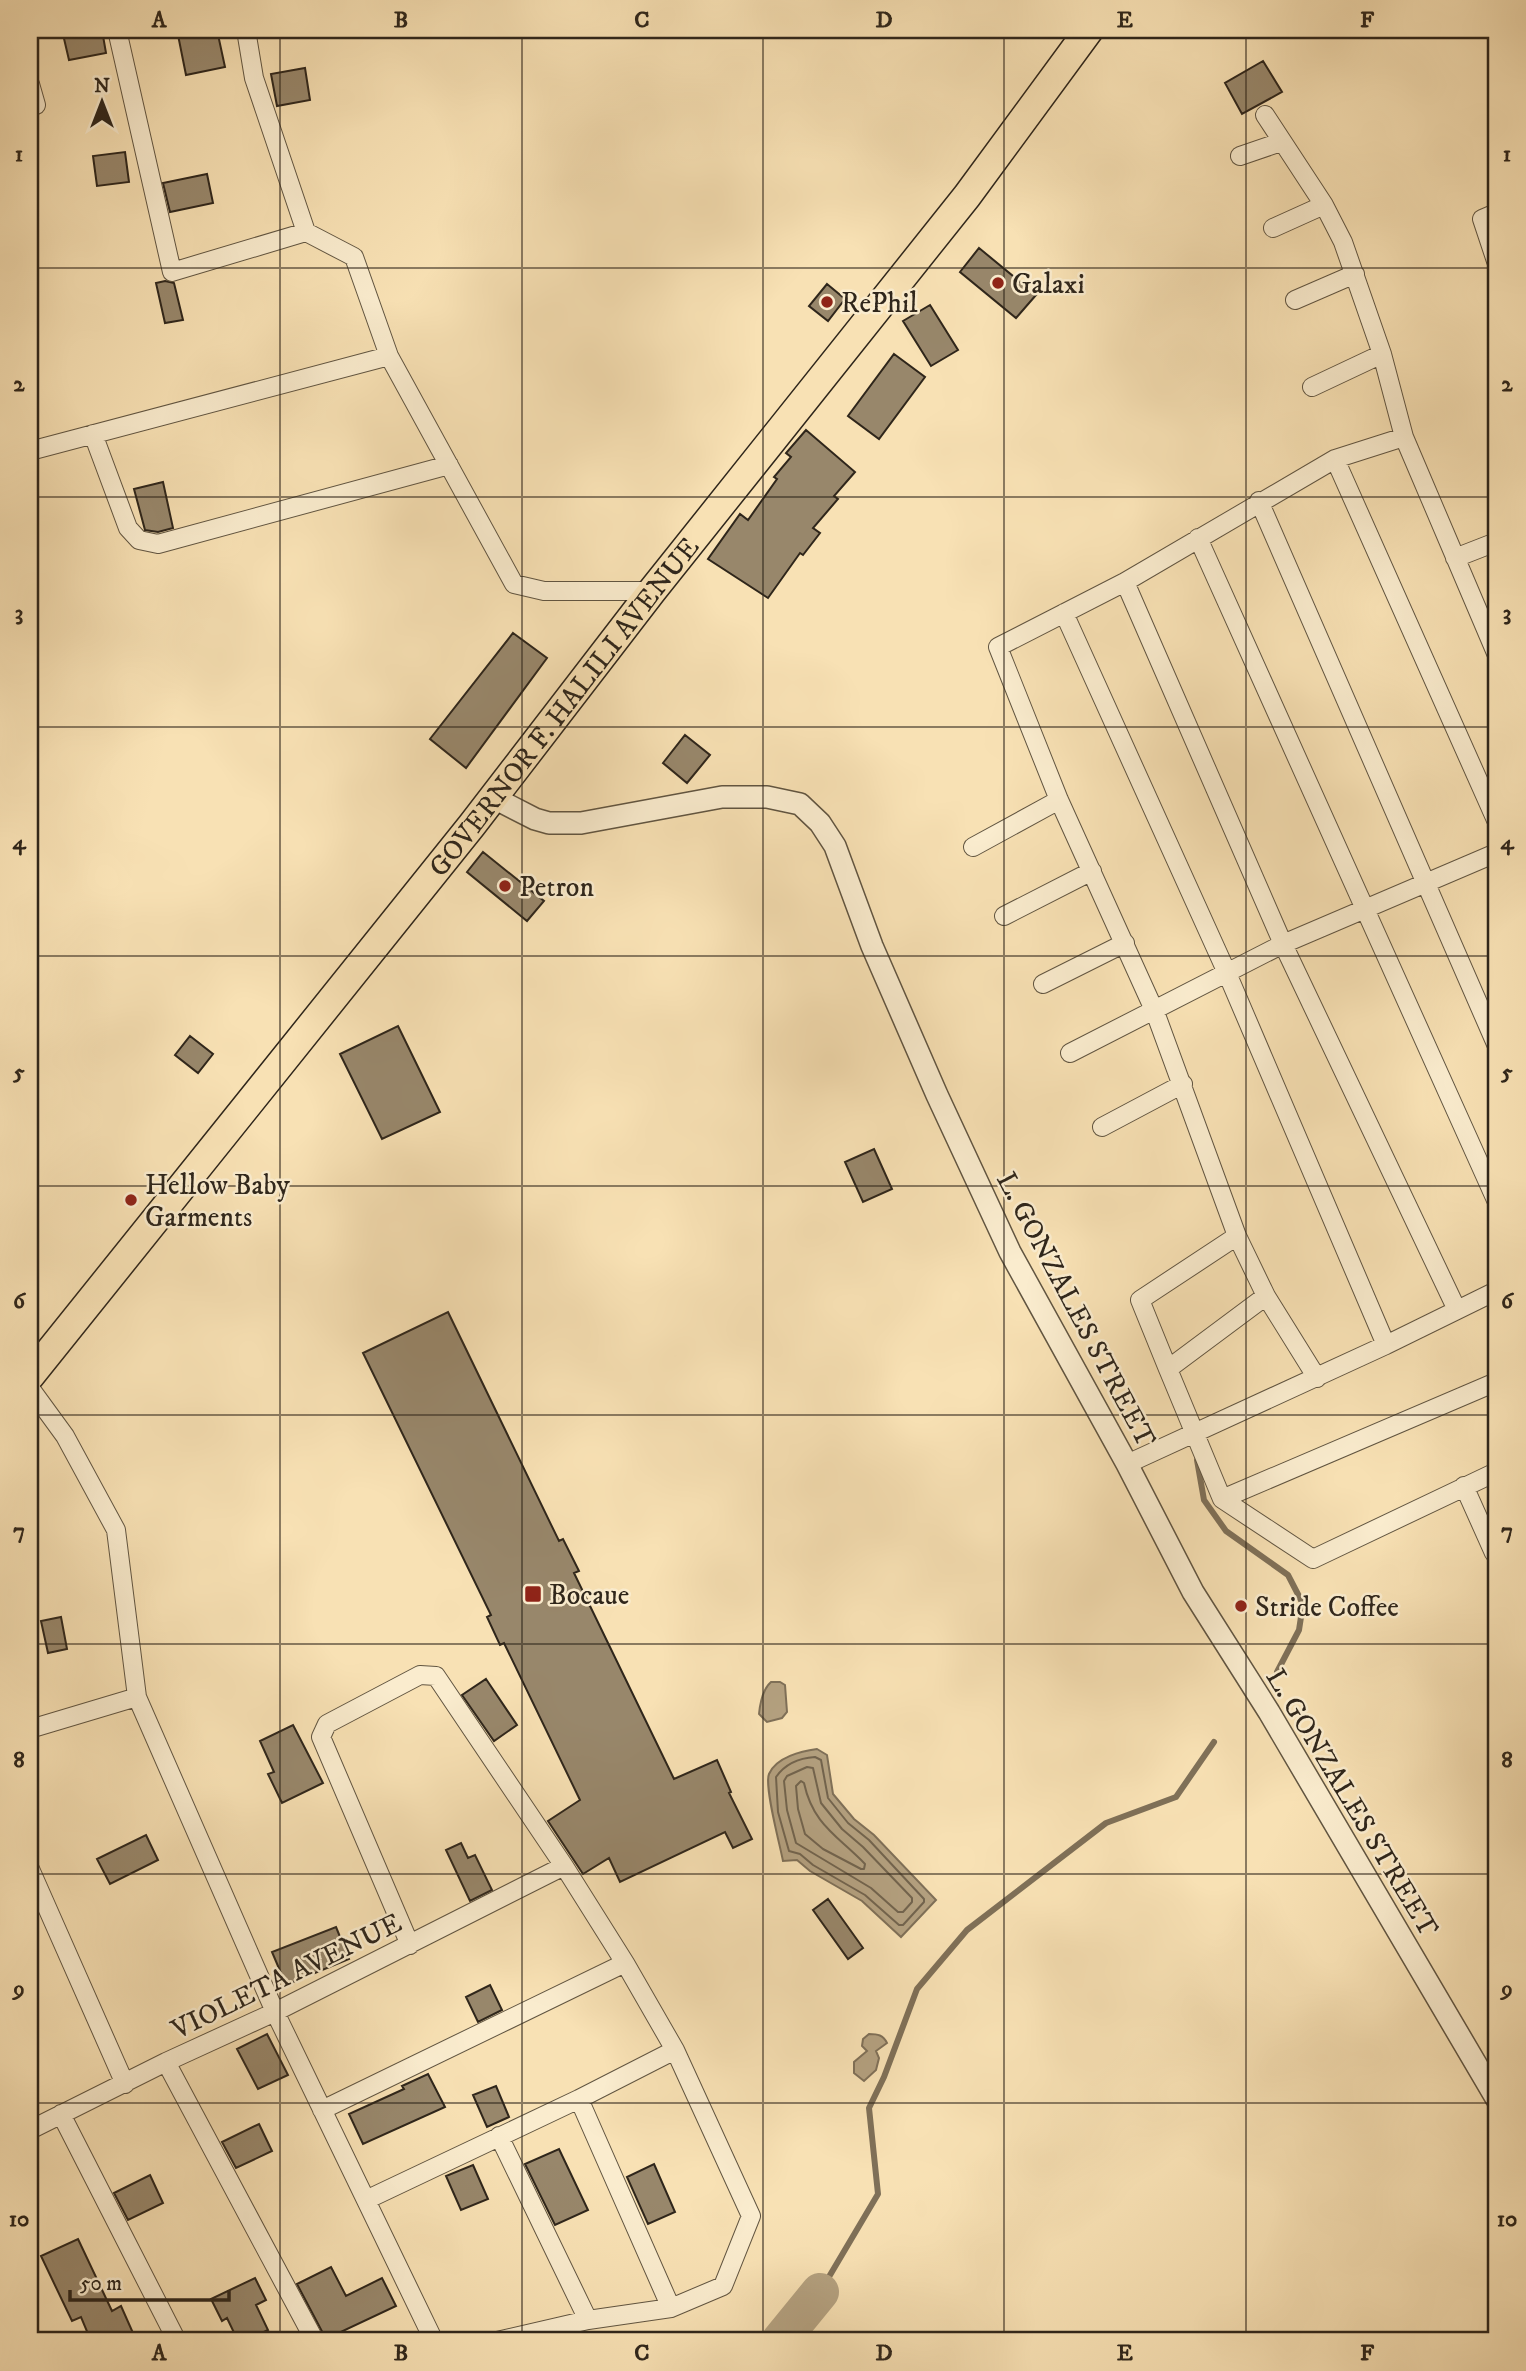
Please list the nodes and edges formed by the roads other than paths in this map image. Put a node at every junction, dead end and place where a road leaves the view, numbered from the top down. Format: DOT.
graph roads {
  1 [pos="117,30"];
  2 [pos="246,30"];
  3 [pos="1089,30"];
  4 [pos="30,85"];
  5 [pos="30,107"];
  6 [pos="1265,115"];
  7 [pos="1281,142"];
  8 [pos="1240,156"];
  9 [pos="1324,205"];
  10 [pos="1496,213"];
  11 [pos="1273,228"];
  12 [pos="306,232"];
  13 [pos="1496,261"];
  14 [pos="1355,274"];
  15 [pos="1295,300"];
  16 [pos="1382,355"];
  17 [pos="389,356"];
  18 [pos="1312,387"];
  19 [pos="93,434"];
  20 [pos="1404,437"];
  21 [pos="30,451"];
  22 [pos="1335,459"];
  23 [pos="449,465"];
  24 [pos="1259,501"];
  25 [pos="1198,538"];
  26 [pos="1496,542"];
  27 [pos="1454,558"];
  28 [pos="1125,582"];
  29 [pos="652,591"];
  30 [pos="1064,613"];
  31 [pos="1496,653"];
  32 [pos="494,798"];
  33 [pos="1059,800"];
  34 [pos="1496,820"];
  35 [pos="973,847"];
  36 [pos="1496,853"];
  37 [pos="1092,871"];
  38 [pos="1427,883"];
  39 [pos="1365,908"];
  40 [pos="1004,916"];
  41 [pos="1125,943"];
  42 [pos="1283,944"];
  43 [pos="1227,973"];
  44 [pos="1043,984"];
  45 [pos="1155,1012"];
  46 [pos="1496,1044"];
  47 [pos="1070,1053"];
  48 [pos="1183,1084"];
  49 [pos="1102,1127"];
  50 [pos="1496,1200"];
  51 [pos="1237,1236"];
  52 [pos="1496,1291"];
  53 [pos="1266,1296"];
  54 [pos="1457,1310"];
  55 [pos="1386,1345"];
  56 [pos="1168,1369"];
  57 [pos="30,1376"];
  58 [pos="1317,1378"];
  59 [pos="1496,1382"];
  60 [pos="30,1388"];
  61 [pos="1196,1434"];
  62 [pos="1127,1464"];
  63 [pos="1496,1472"];
  64 [pos="1464,1486"];
  65 [pos="1223,1499"];
  66 [pos="1496,1552"];
  67 [pos="137,1697"];
  68 [pos="30,1729"];
  69 [pos="564,1866"];
  70 [pos="30,1869"];
  71 [pos="410,1945"];
  72 [pos="625,1963"];
  73 [pos="275,2012"];
  74 [pos="675,2050"];
  75 [pos="166,2062"];
  76 [pos="125,2084"];
  77 [pos="1496,2098"];
  78 [pos="579,2099"];
  79 [pos="322,2110"];
  80 [pos="61,2114"];
  81 [pos="30,2130"];
  82 [pos="499,2136"];
  83 [pos="366,2200"];
  84 [pos="671,2308"];
  85 [pos="587,2320"];
  86 [pos="177,2341"];
  87 [pos="314,2341"];
  88 [pos="434,2341"];
  89 [pos="497,2341"];
  1 -- 12 [label="street"];
  2 -- 12 [label="street"];
  3 -- 29 [label="main road, GOVERNOR F. HALILI AVENUE"];
  4 -- 5 [label="street"];
  6 -- 7 [label="street"];
  7 -- 8 [label="street"];
  7 -- 9 [label="street"];
  9 -- 11 [label="street"];
  9 -- 14 [label="street"];
  10 -- 13 [label="street"];
  12 -- 17 [label="street"];
  14 -- 15 [label="street"];
  14 -- 16 [label="street"];
  16 -- 18 [label="street"];
  16 -- 20 [label="street"];
  17 -- 19 [label="street"];
  17 -- 23 [label="street"];
  19 -- 21 [label="street"];
  19 -- 23 [label="street"];
  20 -- 22 [label="street"];
  20 -- 27 [label="street"];
  22 -- 24 [label="street"];
  22 -- 34 [label="street"];
  23 -- 29 [label="street"];
  24 -- 25 [label="street"];
  24 -- 38 [label="street"];
  25 -- 28 [label="street"];
  25 -- 39 [label="street"];
  26 -- 27 [label="street"];
  27 -- 31 [label="street"];
  28 -- 30 [label="street"];
  28 -- 42 [label="street"];
  29 -- 32 [label="main road, GOVERNOR F. HALILI AVENUE"];
  30 -- 33 [label="street"];
  30 -- 43 [label="street"];
  32 -- 57 [label="main road, GOVERNOR F. HALILI AVENUE"];
  32 -- 62 [label="street, L. GONZALES STREET"];
  33 -- 35 [label="street"];
  33 -- 37 [label="street"];
  36 -- 38 [label="street"];
  37 -- 40 [label="street"];
  37 -- 41 [label="street"];
  38 -- 39 [label="street"];
  38 -- 46 [label="street"];
  39 -- 42 [label="street"];
  39 -- 50 [label="street"];
  41 -- 44 [label="street"];
  41 -- 45 [label="street"];
  42 -- 43 [label="street"];
  42 -- 54 [label="street"];
  43 -- 45 [label="street"];
  43 -- 55 [label="street"];
  45 -- 47 [label="street"];
  45 -- 48 [label="street"];
  48 -- 49 [label="street"];
  48 -- 51 [label="street"];
  51 -- 53 [label="street"];
  51 -- 56 [label="street"];
  52 -- 54 [label="street"];
  53 -- 56 [label="street"];
  53 -- 58 [label="street"];
  54 -- 55 [label="street"];
  55 -- 58 [label="street"];
  56 -- 61 [label="street"];
  58 -- 61 [label="street"];
  59 -- 65 [label="street"];
  60 -- 67 [label="street"];
  61 -- 62 [label="street"];
  61 -- 65 [label="street"];
  62 -- 77 [label="street, L. GONZALES STREET"];
  63 -- 64 [label="street"];
  64 -- 65 [label="street"];
  64 -- 66 [label="street"];
  67 -- 68 [label="street"];
  67 -- 73 [label="street"];
  69 -- 71 [label="street, VIOLETA AVENUE"];
  69 -- 71 [label="street"];
  69 -- 72 [label="street"];
  70 -- 76 [label="street"];
  71 -- 73 [label="street, VIOLETA AVENUE"];
  72 -- 74 [label="street"];
  72 -- 79 [label="street"];
  73 -- 75 [label="street, VIOLETA AVENUE"];
  73 -- 79 [label="street"];
  74 -- 78 [label="street"];
  74 -- 84 [label="street"];
  75 -- 76 [label="street, VIOLETA AVENUE"];
  75 -- 87 [label="street"];
  76 -- 80 [label="street, VIOLETA AVENUE"];
  78 -- 82 [label="street"];
  78 -- 84 [label="street"];
  79 -- 83 [label="street"];
  80 -- 81 [label="street, VIOLETA AVENUE"];
  80 -- 86 [label="street"];
  82 -- 83 [label="street"];
  82 -- 85 [label="street"];
  83 -- 88 [label="street"];
  84 -- 85 [label="street"];
  85 -- 89 [label="street"];
}
